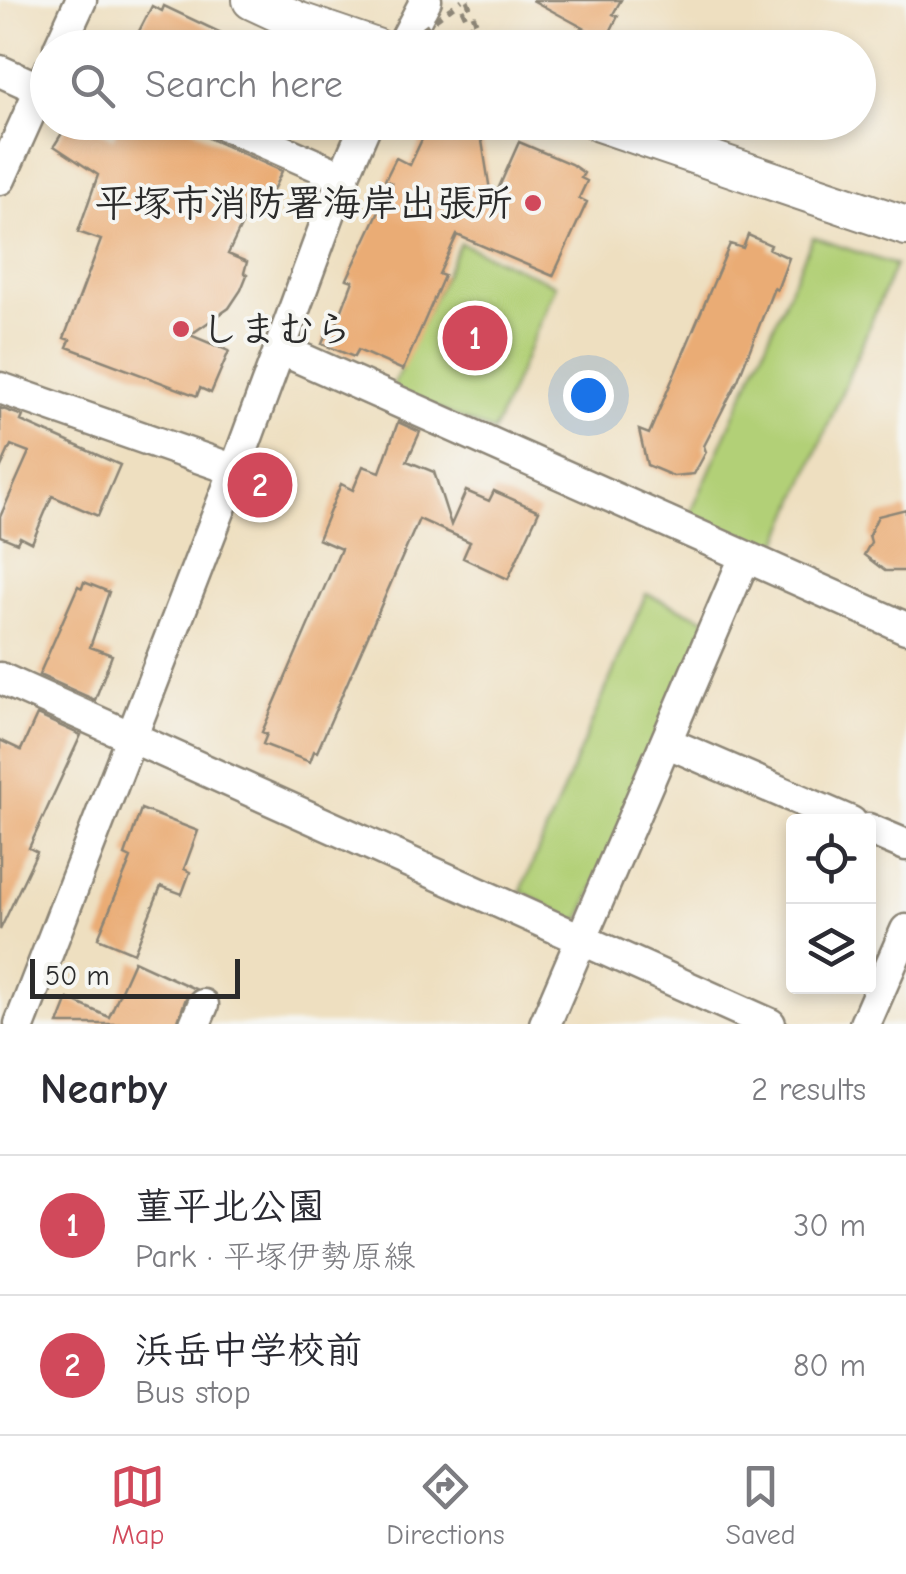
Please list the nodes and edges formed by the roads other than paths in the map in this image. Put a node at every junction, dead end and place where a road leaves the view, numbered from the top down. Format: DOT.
graph roads {
  1 [pos="82,0"];
  2 [pos="252,0"];
  3 [pos="426,0"];
  4 [pos="68,30"];
  5 [pos="323,30"];
  6 [pos="408,30"];
  7 [pos="0,71"];
  8 [pos="30,78"];
  9 [pos="30,112"];
  10 [pos="259,140"];
  11 [pos="359,140"];
  12 [pos="652,140"];
  13 [pos="343,177"];
  14 [pos="0,178"];
  15 [pos="906,226"];
  16 [pos="280,349"];
  17 [pos="0,388"];
  18 [pos="235,470"];
  19 [pos="745,557"];
  20 [pos="906,628"];
  21 [pos="0,678"];
  22 [pos="132,737"];
  23 [pos="666,742"];
  24 [pos="832,814"];
  25 [pos="876,832"];
  26 [pos="906,845"];
  27 [pos="906,930"];
  28 [pos="581,940"];
  29 [pos="27,1022"];
  30 [pos="545,1024"];
  31 [pos="770,1024"];
  32 [pos="866,1024"];
  1 -- 4 [label="street"];
  2 -- 5 [label="main road"];
  3 -- 6 [label="street"];
  7 -- 8 [label="street"];
  9 -- 14 [label="street"];
  10 -- 13 [label="street"];
  11 -- 13 [label="street"];
  12 -- 15 [label="main road"];
  13 -- 16 [label="street"];
  16 -- 18 [label="street"];
  16 -- 19 [label="street"];
  17 -- 18 [label="street"];
  18 -- 22 [label="street"];
  19 -- 20 [label="street"];
  19 -- 23 [label="street"];
  21 -- 22 [label="street"];
  22 -- 28 [label="street"];
  22 -- 29 [label="street"];
  23 -- 24 [label="street"];
  23 -- 28 [label="street"];
  25 -- 26 [label="street"];
  27 -- 32 [label="street"];
  28 -- 30 [label="street"];
  28 -- 31 [label="street"];
}
